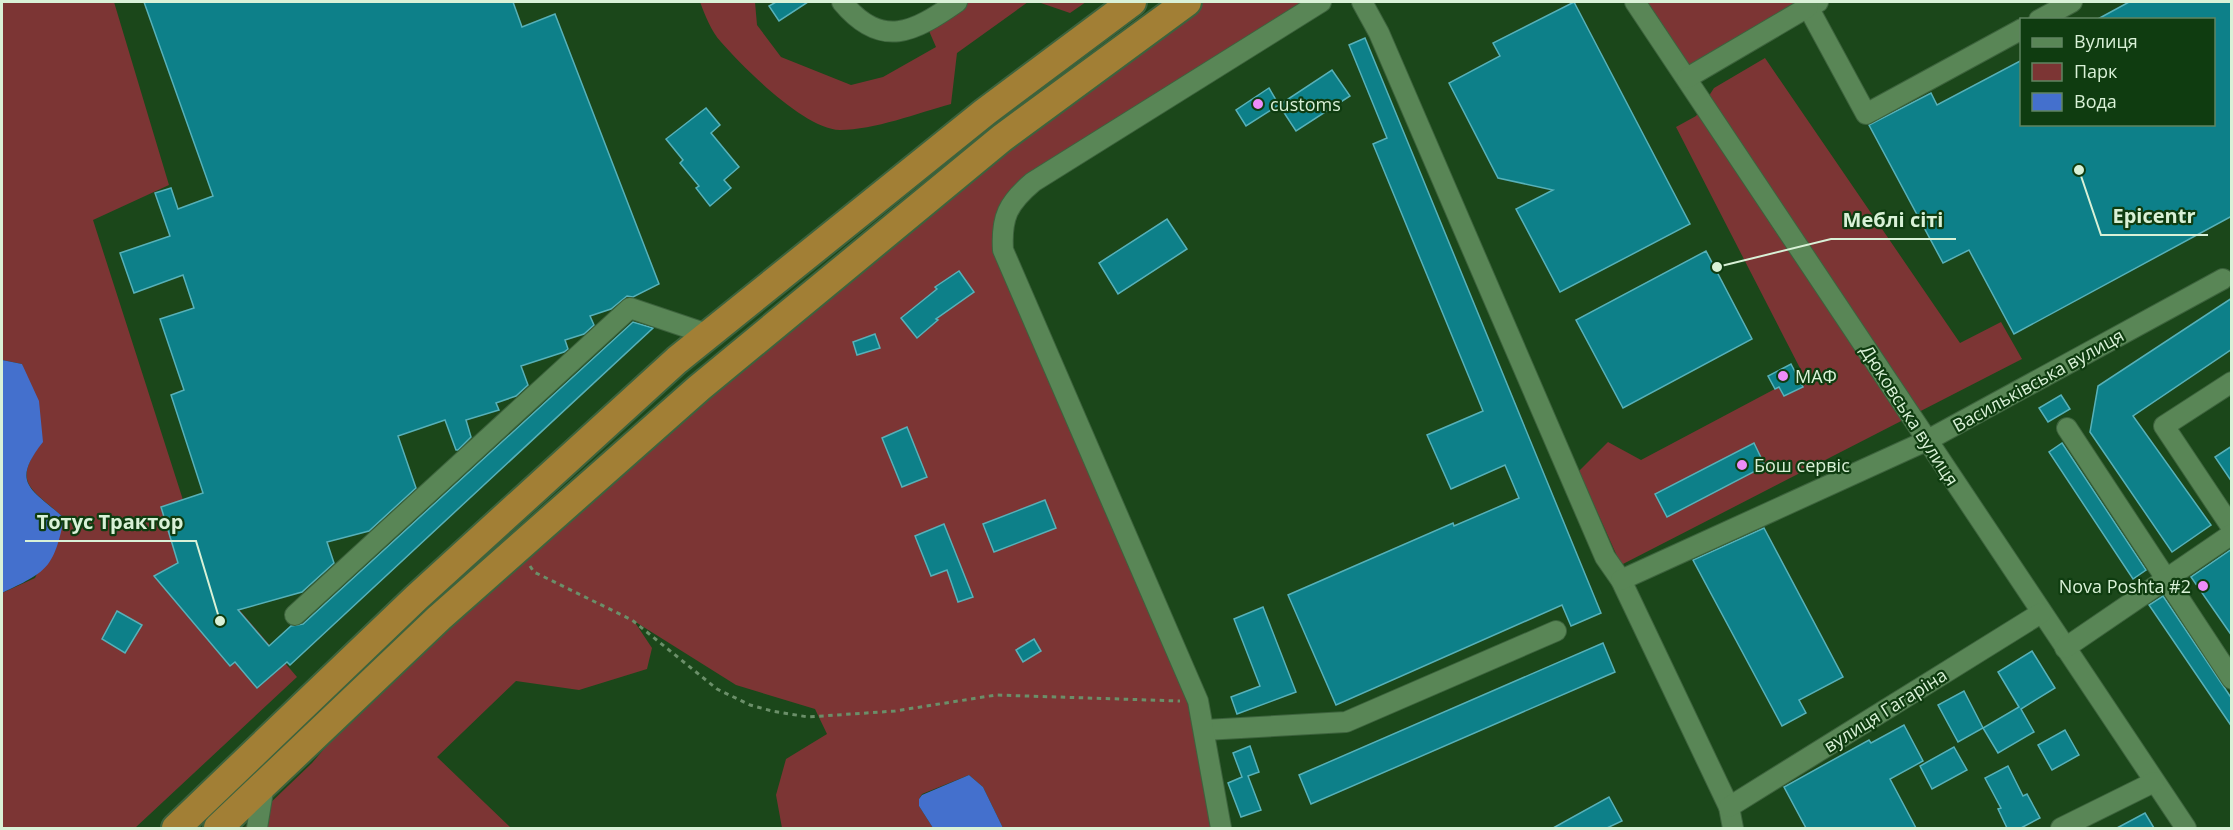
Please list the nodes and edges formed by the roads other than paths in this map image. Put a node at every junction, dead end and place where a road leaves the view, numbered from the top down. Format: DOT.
graph roads {
  1 [pos="842,2"];
  2 [pos="957,2"];
  3 [pos="1132,2"];
  4 [pos="1187,2"];
  5 [pos="1321,2"];
  6 [pos="1362,2"];
  7 [pos="1635,2"];
  8 [pos="2072,2"];
  9 [pos="1813,4"];
  10 [pos="2043,18"];
  11 [pos="2020,30"];
  12 [pos="1687,78"];
  13 [pos="2223,279"];
  14 [pos="710,335"];
  15 [pos="2232,382"];
  16 [pos="2067,428"];
  17 [pos="1926,441"];
  18 [pos="2232,528"];
  19 [pos="2232,534"];
  20 [pos="2166,579"];
  21 [pos="1621,580"];
  22 [pos="2041,613"];
  23 [pos="295,615"];
  24 [pos="1556,631"];
  25 [pos="2065,648"];
  26 [pos="2232,679"];
  27 [pos="1205,730"];
  28 [pos="2154,782"];
  29 [pos="264,785"];
  30 [pos="1729,807"];
  31 [pos="176,828"];
  32 [pos="218,828"];
  33 [pos="257,828"];
  34 [pos="1221,828"];
  35 [pos="1733,828"];
  36 [pos="2061,828"];
  37 [pos="2186,828"];
  1 -- 2 [label="street"];
  3 -- 14 [label="highway"];
  4 -- 29 [label="highway"];
  5 -- 27 [label="street"];
  6 -- 21 [label="street"];
  7 -- 12 [label="street, Дюковська вулиця"];
  8 -- 10 [label="street"];
  9 -- 11 [label="street"];
  9 -- 12 [label="street"];
  12 -- 17 [label="street, Дюковська вулиця"];
  13 -- 17 [label="street, Васильківська вулиця"];
  14 -- 23 [label="street"];
  14 -- 31 [label="highway"];
  15 -- 18 [label="street"];
  16 -- 20 [label="street"];
  17 -- 21 [label="street, Васильківська вулиця"];
  17 -- 22 [label="street, Дюковська вулиця"];
  19 -- 20 [label="street"];
  20 -- 25 [label="street"];
  20 -- 26 [label="street"];
  21 -- 30 [label="street"];
  22 -- 25 [label="street, Дюковська вулиця"];
  22 -- 30 [label="street, вулиця Гагаріна"];
  24 -- 27 [label="street"];
  25 -- 28 [label="street, Дюковська вулиця"];
  27 -- 34 [label="street"];
  28 -- 36 [label="street"];
  28 -- 37 [label="street, Дюковська вулиця"];
  29 -- 32 [label="highway"];
  29 -- 33 [label="street"];
  30 -- 35 [label="street"];
}
